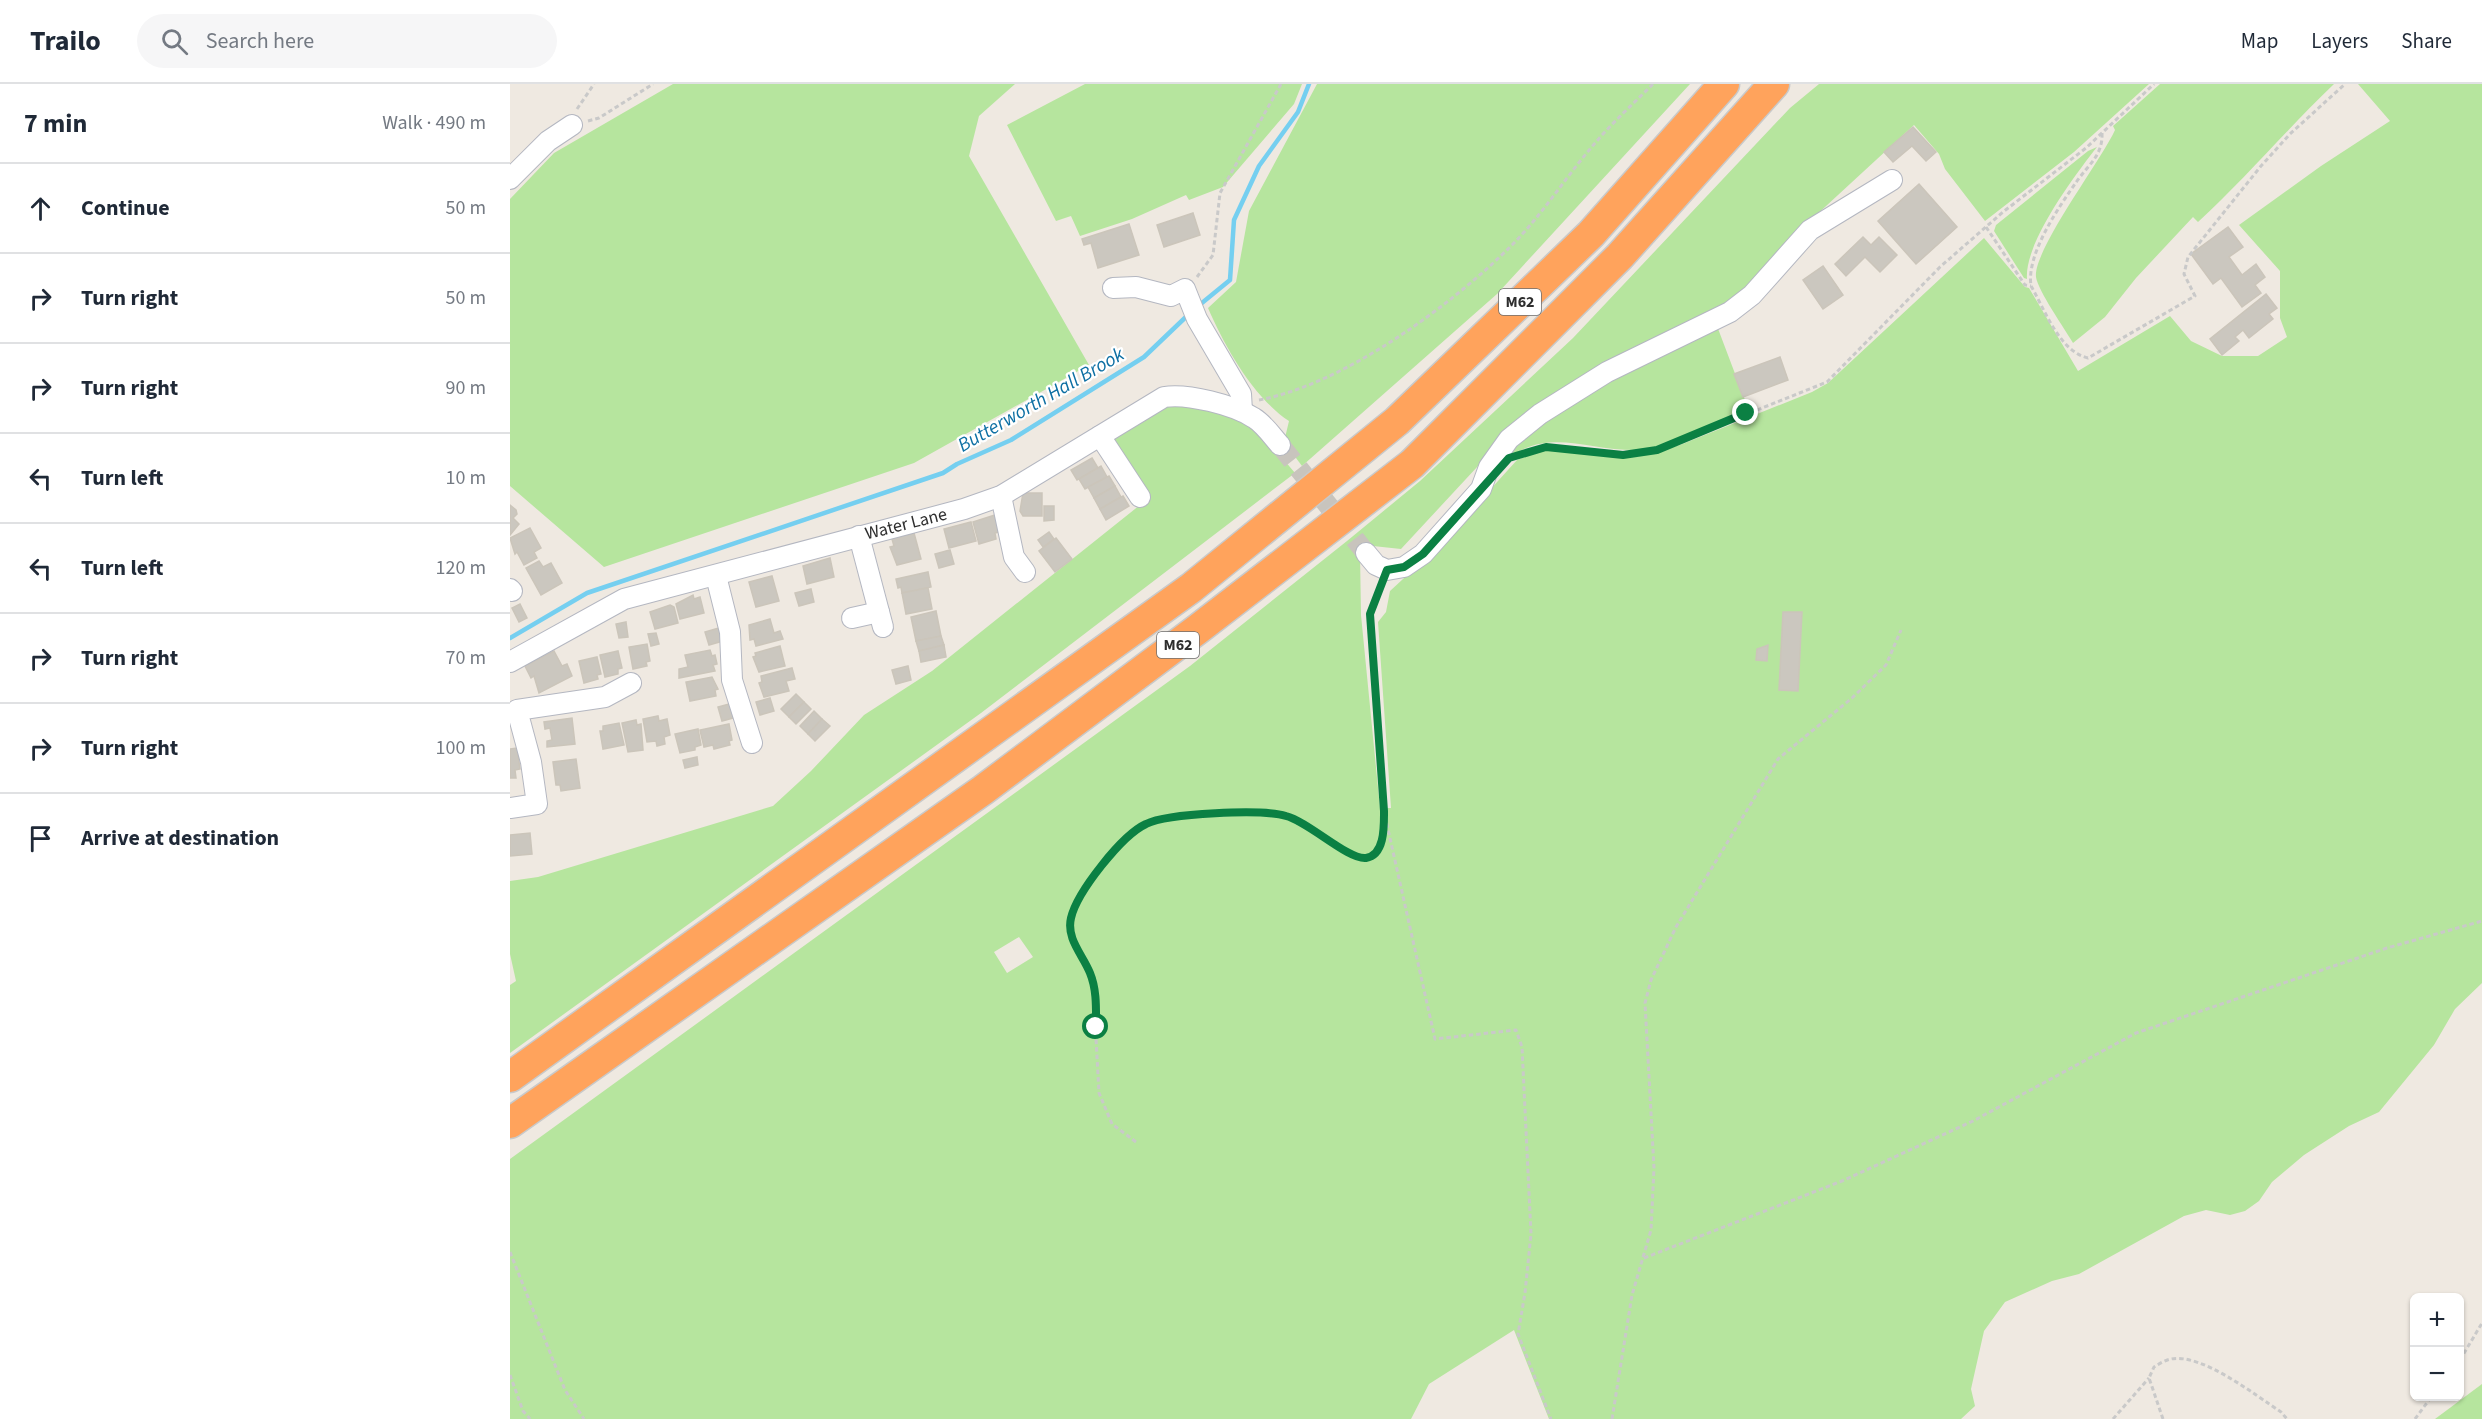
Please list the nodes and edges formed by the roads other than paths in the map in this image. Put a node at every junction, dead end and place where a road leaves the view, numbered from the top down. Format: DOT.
graph roads {
  1 [pos="1724,84"];
  2 [pos="1774,84"];
  3 [pos="572,125"];
  4 [pos="510,179"];
  5 [pos="1892,180"];
  6 [pos="1113,288"];
  7 [pos="1242,407"];
  8 [pos="1100,436"];
  9 [pos="1280,445"];
  10 [pos="1001,496"];
  11 [pos="1140,496"];
  12 [pos="859,536"];
  13 [pos="1366,553"];
  14 [pos="1025,572"];
  15 [pos="716,576"];
  16 [pos="852,618"];
  17 [pos="510,662"];
  18 [pos="631,683"];
  19 [pos="752,743"];
  20 [pos="510,807"];
  21 [pos="510,1077"];
  22 [pos="510,1123"];
  1 -- 21 [label="highway, M62"];
  2 -- 22 [label="highway, M62"];
  3 -- 4 [label="street"];
  5 -- 13 [label="street"];
  6 -- 7 [label="street"];
  7 -- 8 [label="street, Water Lane"];
  7 -- 9 [label="street, Water Lane"];
  8 -- 10 [label="street, Water Lane"];
  8 -- 11 [label="street"];
  10 -- 12 [label="street, Water Lane"];
  10 -- 14 [label="street"];
  12 -- 15 [label="street, Water Lane"];
  12 -- 16 [label="street"];
  15 -- 17 [label="street, Water Lane"];
  15 -- 19 [label="street"];
  18 -- 20 [label="street"];
}
